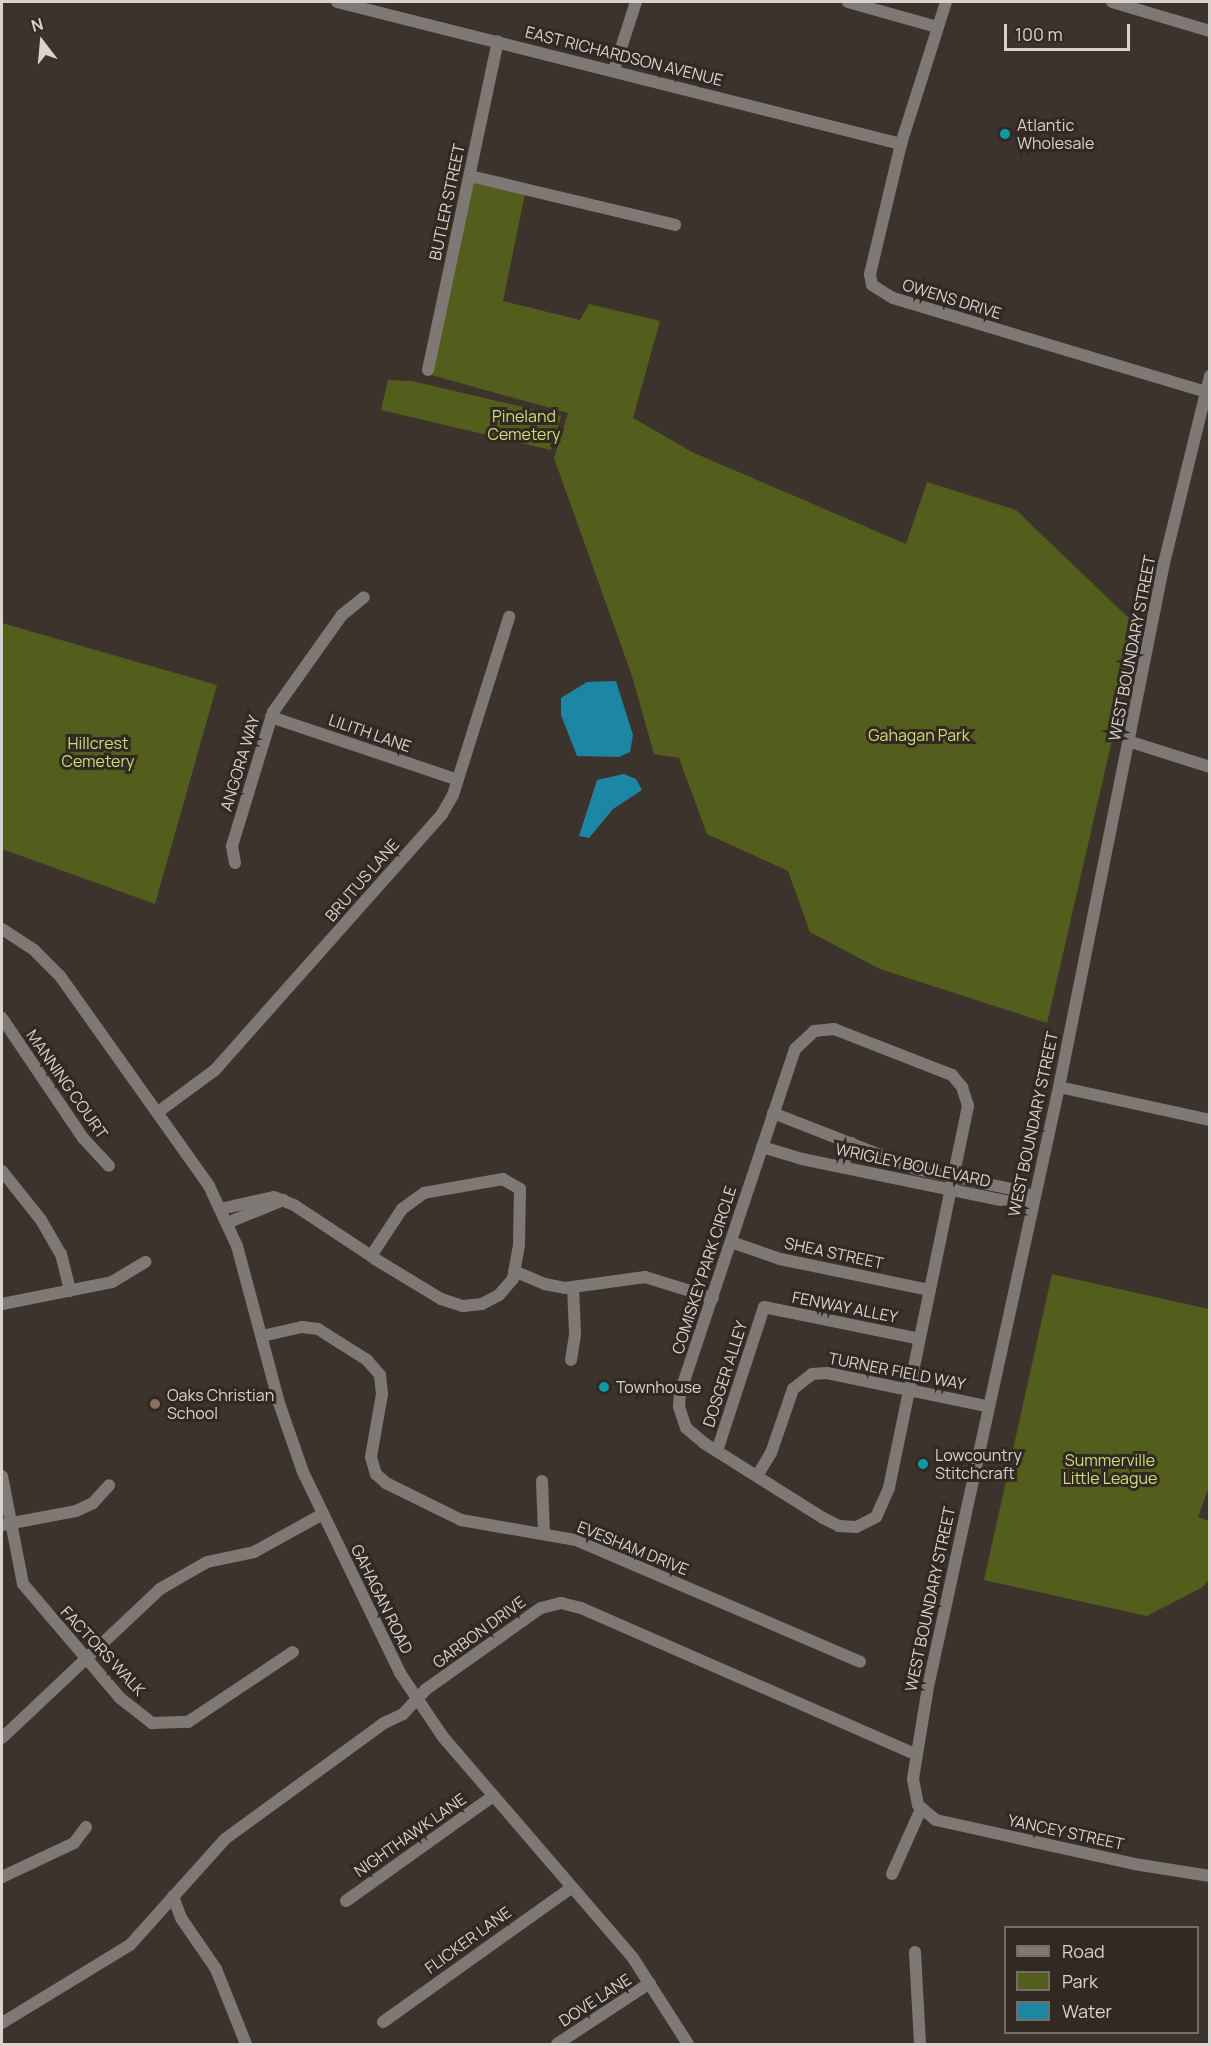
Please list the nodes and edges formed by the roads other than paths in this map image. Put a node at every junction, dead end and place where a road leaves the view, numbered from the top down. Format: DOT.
graph roads {
  1 [pos="337,2"];
  2 [pos="636,2"];
  3 [pos="848,2"];
  4 [pos="946,2"];
  5 [pos="1112,2"];
  6 [pos="937,27"];
  7 [pos="1209,31"];
  8 [pos="498,41"];
  9 [pos="615,70"];
  10 [pos="901,144"];
  11 [pos="470,176"];
  12 [pos="675,225"];
  13 [pos="428,370"];
  14 [pos="1209,376"];
  15 [pos="1207,393"];
  16 [pos="364,597"];
  17 [pos="509,617"];
  18 [pos="272,717"];
  19 [pos="1131,742"];
  20 [pos="1209,766"];
  21 [pos="458,780"];
  22 [pos="235,863"];
  23 [pos="2,929"];
  24 [pos="2,1018"];
  25 [pos="1059,1087"];
  26 [pos="157,1110"];
  27 [pos="773,1113"];
  28 [pos="1209,1120"];
  29 [pos="851,1143"];
  30 [pos="762,1147"];
  31 [pos="109,1166"];
  32 [pos="842,1167"];
  33 [pos="2,1171"];
  34 [pos="953,1178"];
  35 [pos="950,1191"];
  36 [pos="1035,1197"];
  37 [pos="283,1200"];
  38 [pos="220,1209"];
  39 [pos="227,1223"];
  40 [pos="731,1242"];
  41 [pos="371,1256"];
  42 [pos="145,1262"];
  43 [pos="514,1271"];
  44 [pos="573,1287"];
  45 [pos="930,1290"];
  46 [pos="70,1291"];
  47 [pos="713,1298"];
  48 [pos="2,1304"];
  49 [pos="764,1307"];
  50 [pos="262,1336"];
  51 [pos="920,1339"];
  52 [pos="571,1360"];
  53 [pos="909,1390"];
  54 [pos="987,1406"];
  55 [pos="717,1451"];
  56 [pos="2,1476"];
  57 [pos="757,1476"];
  58 [pos="542,1480"];
  59 [pos="110,1485"];
  60 [pos="321,1515"];
  61 [pos="6,1524"];
  62 [pos="544,1532"];
  63 [pos="293,1652"];
  64 [pos="84,1657"];
  65 [pos="860,1662"];
  66 [pos="417,1699"];
  67 [pos="2,1738"];
  68 [pos="915,1754"];
  69 [pos="493,1796"];
  70 [pos="921,1809"];
  71 [pos="86,1827"];
  72 [pos="892,1874"];
  73 [pos="1209,1876"];
  74 [pos="2,1877"];
  75 [pos="572,1887"];
  76 [pos="173,1896"];
  77 [pos="346,1901"];
  78 [pos="915,1952"];
  79 [pos="650,1983"];
  80 [pos="383,2022"];
  81 [pos="2,2023"];
  82 [pos="246,2044"];
  83 [pos="557,2044"];
  84 [pos="688,2044"];
  85 [pos="920,2044"];
  1 -- 8 [label="street, EAST RICHARDSON AVENUE"];
  2 -- 9 [label="street"];
  3 -- 6 [label="street"];
  4 -- 6 [label="street, OWENS DRIVE"];
  5 -- 7 [label="street"];
  6 -- 10 [label="street, OWENS DRIVE"];
  8 -- 9 [label="street, EAST RICHARDSON AVENUE"];
  8 -- 11 [label="street, BUTLER STREET"];
  9 -- 10 [label="street, EAST RICHARDSON AVENUE"];
  10 -- 15 [label="street, OWENS DRIVE"];
  11 -- 12 [label="street"];
  11 -- 13 [label="street, BUTLER STREET"];
  14 -- 15 [label="street, WEST BOUNDARY STREET"];
  15 -- 19 [label="street, WEST BOUNDARY STREET"];
  16 -- 18 [label="street, ANGORA WAY"];
  17 -- 21 [label="street, BRUTUS LANE"];
  18 -- 21 [label="street, LILITH LANE"];
  18 -- 22 [label="street, ANGORA WAY"];
  19 -- 20 [label="street"];
  19 -- 25 [label="street, WEST BOUNDARY STREET"];
  21 -- 26 [label="street, BRUTUS LANE"];
  23 -- 26 [label="street, GAHAGAN ROAD"];
  24 -- 31 [label="street, MANNING COURT"];
  25 -- 28 [label="street"];
  25 -- 36 [label="street, WEST BOUNDARY STREET"];
  26 -- 38 [label="street, GAHAGAN ROAD"];
  27 -- 29 [label="street, WRIGLEY BOULEVARD"];
  27 -- 30 [label="street, COMISKEY PARK CIRCLE"];
  27 -- 34 [label="street, COMISKEY PARK CIRCLE"];
  29 -- 32 [label="street"];
  29 -- 34 [label="street, WRIGLEY BOULEVARD"];
  30 -- 32 [label="street, WRIGLEY BOULEVARD"];
  30 -- 40 [label="street, COMISKEY PARK CIRCLE"];
  32 -- 35 [label="street, WRIGLEY BOULEVARD"];
  33 -- 46 [label="street"];
  34 -- 35 [label="street, COMISKEY PARK CIRCLE"];
  34 -- 36 [label="street, WRIGLEY BOULEVARD"];
  35 -- 36 [label="street, WRIGLEY BOULEVARD"];
  35 -- 45 [label="street, COMISKEY PARK CIRCLE"];
  36 -- 54 [label="street, WEST BOUNDARY STREET"];
  37 -- 38 [label="street"];
  37 -- 39 [label="street"];
  37 -- 41 [label="street"];
  38 -- 39 [label="street, GAHAGAN ROAD"];
  39 -- 50 [label="street, GAHAGAN ROAD"];
  40 -- 45 [label="street, SHEA STREET"];
  40 -- 47 [label="street, COMISKEY PARK CIRCLE"];
  41 -- 43 [label="street"];
  41 -- 43 [label="street"];
  42 -- 46 [label="street"];
  43 -- 44 [label="street"];
  44 -- 47 [label="street"];
  44 -- 52 [label="street"];
  45 -- 51 [label="street, COMISKEY PARK CIRCLE"];
  46 -- 48 [label="street"];
  47 -- 55 [label="street, COMISKEY PARK CIRCLE"];
  49 -- 51 [label="street, FENWAY ALLEY"];
  49 -- 55 [label="street, DOSGER ALLEY"];
  50 -- 60 [label="street, GAHAGAN ROAD"];
  50 -- 62 [label="street, EVESHAM DRIVE"];
  51 -- 53 [label="street, COMISKEY PARK CIRCLE"];
  53 -- 54 [label="street, TURNER FIELD WAY"];
  53 -- 57 [label="street, TURNER FIELD WAY"];
  53 -- 57 [label="street, COMISKEY PARK CIRCLE"];
  54 -- 68 [label="street, WEST BOUNDARY STREET"];
  55 -- 57 [label="street, COMISKEY PARK CIRCLE"];
  56 -- 61 [label="street, FACTORS WALK"];
  58 -- 62 [label="street"];
  59 -- 61 [label="street"];
  60 -- 64 [label="street"];
  60 -- 66 [label="street, GAHAGAN ROAD"];
  61 -- 64 [label="street, FACTORS WALK"];
  62 -- 65 [label="street, EVESHAM DRIVE"];
  63 -- 64 [label="street, FACTORS WALK"];
  64 -- 67 [label="street"];
  66 -- 68 [label="street, GARBON DRIVE"];
  66 -- 69 [label="street, GAHAGAN ROAD"];
  66 -- 76 [label="street, GARBON DRIVE"];
  68 -- 70 [label="street, WEST BOUNDARY STREET"];
  69 -- 75 [label="street, GAHAGAN ROAD"];
  69 -- 77 [label="street, NIGHTHAWK LANE"];
  70 -- 72 [label="street"];
  70 -- 73 [label="street, YANCEY STREET"];
  71 -- 74 [label="street"];
  75 -- 79 [label="street, GAHAGAN ROAD"];
  75 -- 80 [label="street, FLICKER LANE"];
  76 -- 81 [label="street, GARBON DRIVE"];
  76 -- 82 [label="street"];
  78 -- 85 [label="street"];
  79 -- 83 [label="street, DOVE LANE"];
  79 -- 84 [label="street, GAHAGAN ROAD"];
}
